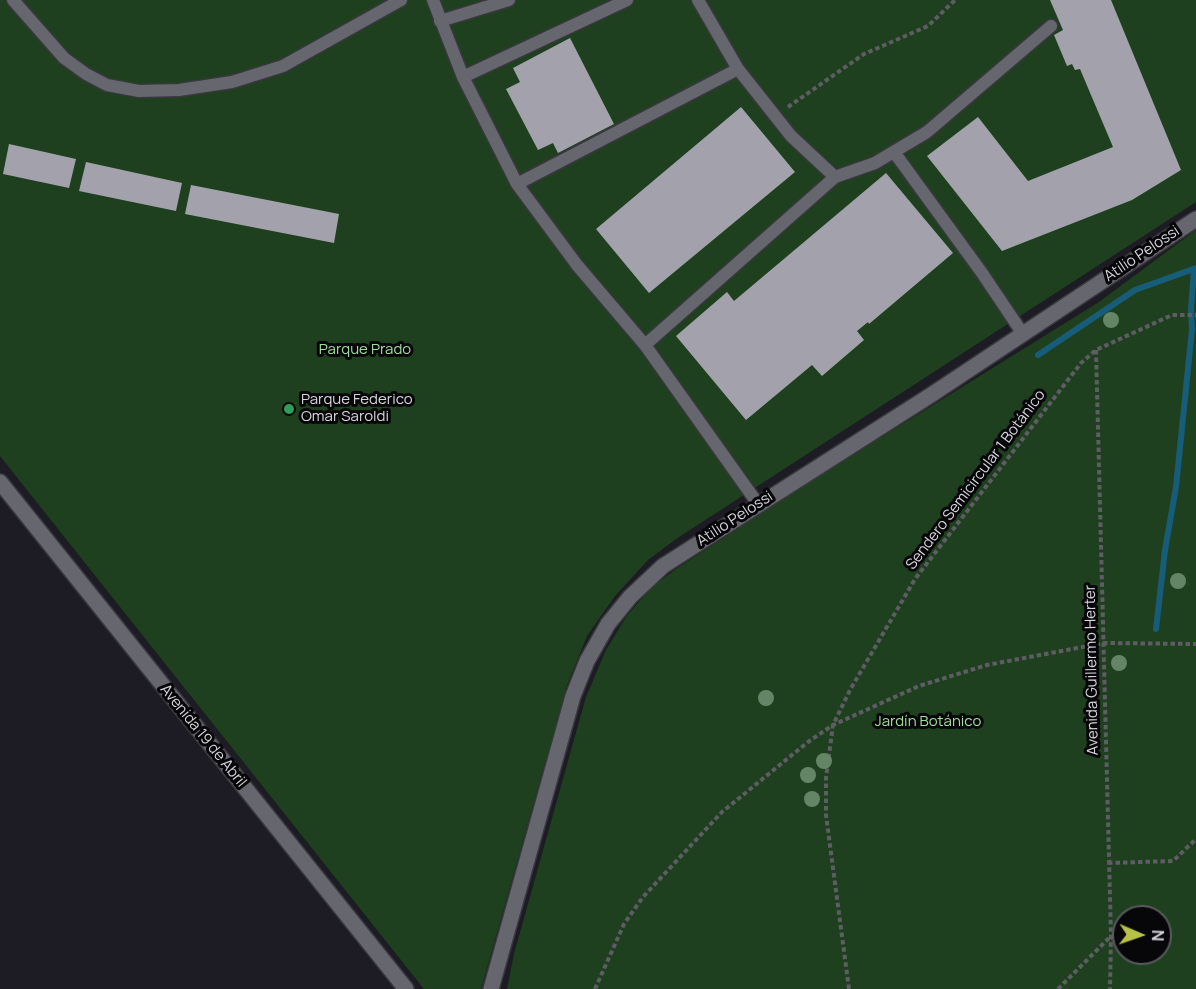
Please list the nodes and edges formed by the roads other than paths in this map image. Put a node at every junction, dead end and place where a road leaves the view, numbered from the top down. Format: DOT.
graph roads {
  1 [pos="13,0"];
  2 [pos="401,0"];
  3 [pos="433,0"];
  4 [pos="509,0"];
  5 [pos="627,0"];
  6 [pos="698,0"];
  7 [pos="440,21"];
  8 [pos="1051,26"];
  9 [pos="738,69"];
  10 [pos="463,77"];
  11 [pos="894,152"];
  12 [pos="835,177"];
  13 [pos="517,184"];
  14 [pos="1196,219"];
  15 [pos="1023,334"];
  16 [pos="645,345"];
  17 [pos="0,482"];
  18 [pos="758,504"];
  19 [pos="406,989"];
  20 [pos="491,989"];
  1 -- 2 [label="lane"];
  3 -- 7 [label="lane"];
  4 -- 7 [label="lane"];
  5 -- 10 [label="lane"];
  6 -- 9 [label="lane"];
  7 -- 10 [label="lane"];
  8 -- 11 [label="lane"];
  9 -- 12 [label="lane"];
  9 -- 13 [label="lane"];
  10 -- 13 [label="lane"];
  11 -- 12 [label="lane"];
  11 -- 15 [label="lane"];
  12 -- 16 [label="lane"];
  13 -- 16 [label="lane"];
  14 -- 15 [label="street, Atilio Pelossi"];
  15 -- 18 [label="street, Atilio Pelossi"];
  16 -- 18 [label="lane"];
  17 -- 19 [label="street, Avenida 19 de Abril"];
  18 -- 20 [label="street, Atilio Pelossi"];
}
